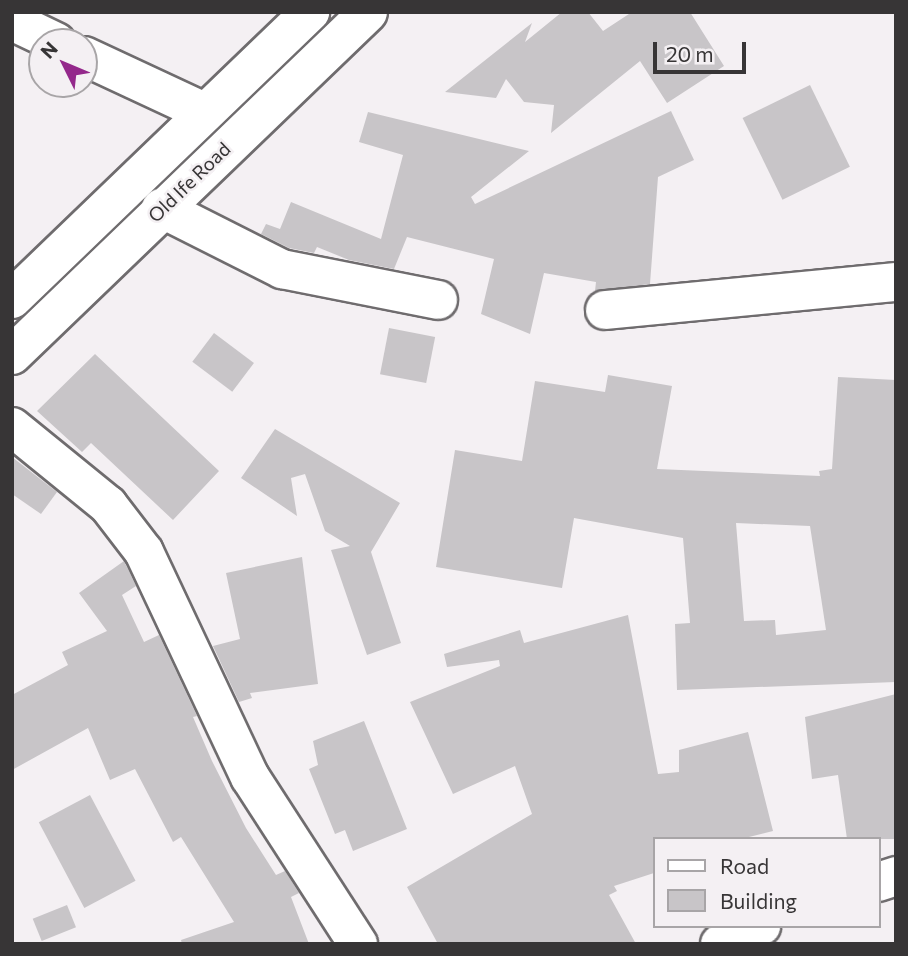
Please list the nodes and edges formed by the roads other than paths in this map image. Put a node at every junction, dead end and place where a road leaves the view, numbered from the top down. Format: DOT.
graph roads {
  1 [pos="310,12"];
  2 [pos="368,12"];
  3 [pos="12,21"];
  4 [pos="28,29"];
  5 [pos="98,62"];
  6 [pos="204,112"];
  7 [pos="161,208"];
  8 [pos="896,282"];
  9 [pos="12,299"];
  10 [pos="438,300"];
  11 [pos="605,310"];
  12 [pos="12,355"];
  13 [pos="12,427"];
  14 [pos="756,928"];
  15 [pos="358,944"];
  16 [pos="720,944"];
  1 -- 6 [label="street, Old Ife Road"];
  2 -- 7 [label="street, Old Ife Road"];
  3 -- 4 [label="street"];
  5 -- 6 [label="street"];
  6 -- 9 [label="street, Old Ife Road"];
  7 -- 10 [label="street"];
  7 -- 12 [label="street, Old Ife Road"];
  8 -- 11 [label="street"];
  13 -- 15 [label="street"];
  14 -- 16 [label="street"];
}
